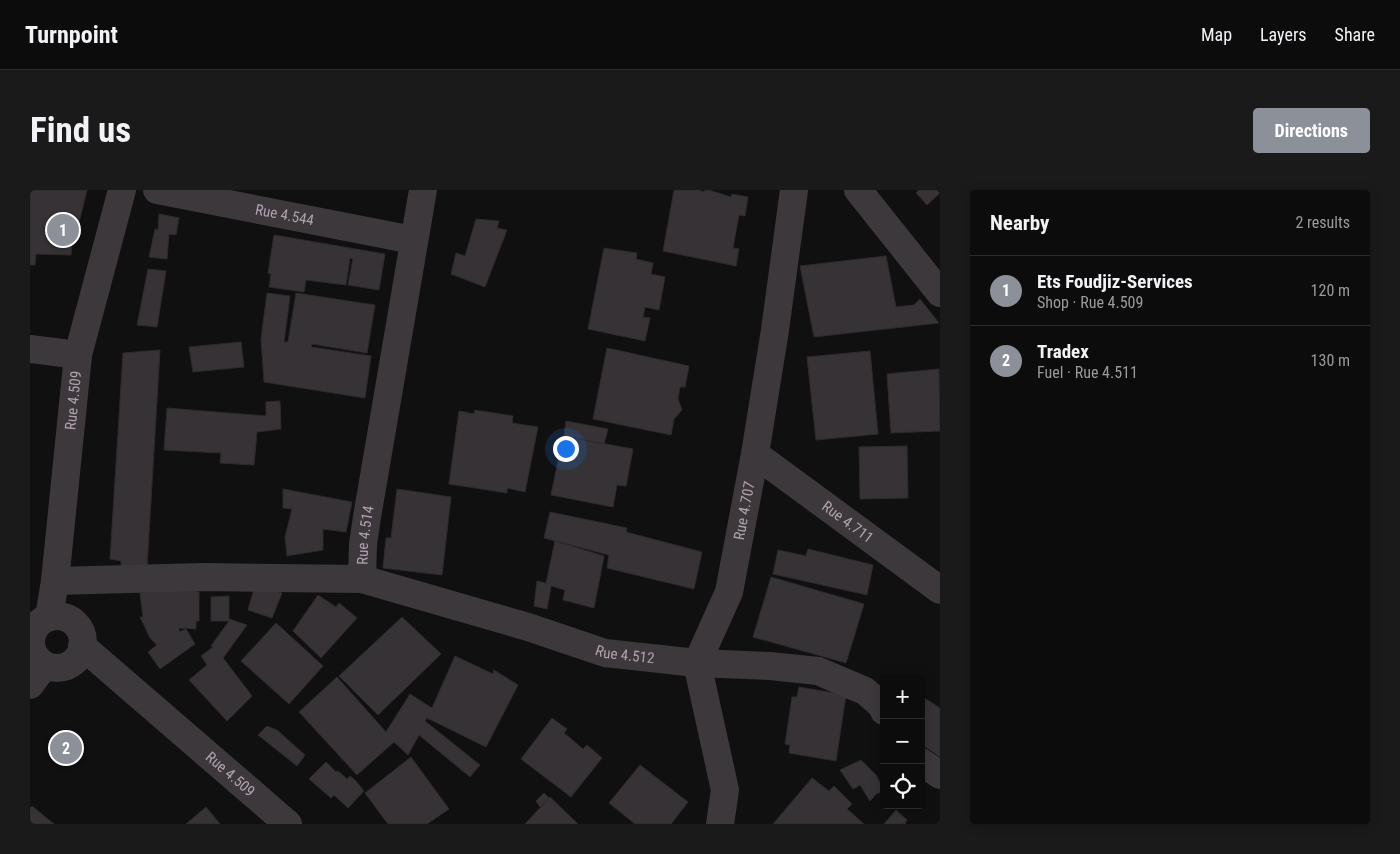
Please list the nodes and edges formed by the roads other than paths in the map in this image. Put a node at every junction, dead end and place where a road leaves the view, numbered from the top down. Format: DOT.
graph roads {
  1 [pos="122,190"];
  2 [pos="156,190"];
  3 [pos="423,190"];
  4 [pos="794,190"];
  5 [pos="858,190"];
  6 [pos="413,240"];
  7 [pos="940,293"];
  8 [pos="30,349"];
  9 [pos="78,355"];
  10 [pos="755,454"];
  11 [pos="362,579"];
  12 [pos="55,581"];
  13 [pos="940,590"];
  14 [pos="37,629"];
  15 [pos="82,646"];
  16 [pos="697,663"];
  17 [pos="37,675"];
  18 [pos="880,704"];
  19 [pos="924,764"];
  20 [pos="940,775"];
  21 [pos="288,824"];
  22 [pos="720,824"];
  1 -- 9 [label="street, Rue 4.509"];
  2 -- 6 [label="street, Rue 4.544"];
  3 -- 6 [label="street, Rue 4.514"];
  4 -- 10 [label="street, Rue 4.707"];
  5 -- 7 [label="street"];
  6 -- 11 [label="street, Rue 4.514"];
  8 -- 9 [label="street"];
  9 -- 12 [label="street, Rue 4.509"];
  10 -- 13 [label="street, Rue 4.711"];
  10 -- 16 [label="street, Rue 4.707"];
  11 -- 12 [label="street, Rue 4.514"];
  11 -- 16 [label="street, Rue 4.512"];
  12 -- 14 [label="street, Rue 4.509"];
  14 -- 15 [label="street"];
  14 -- 17 [label="street"];
  15 -- 17 [label="street"];
  15 -- 21 [label="street, Rue 4.509"];
  16 -- 18 [label="street, Rue 4.512"];
  16 -- 22 [label="street"];
  19 -- 20 [label="street"];
}
